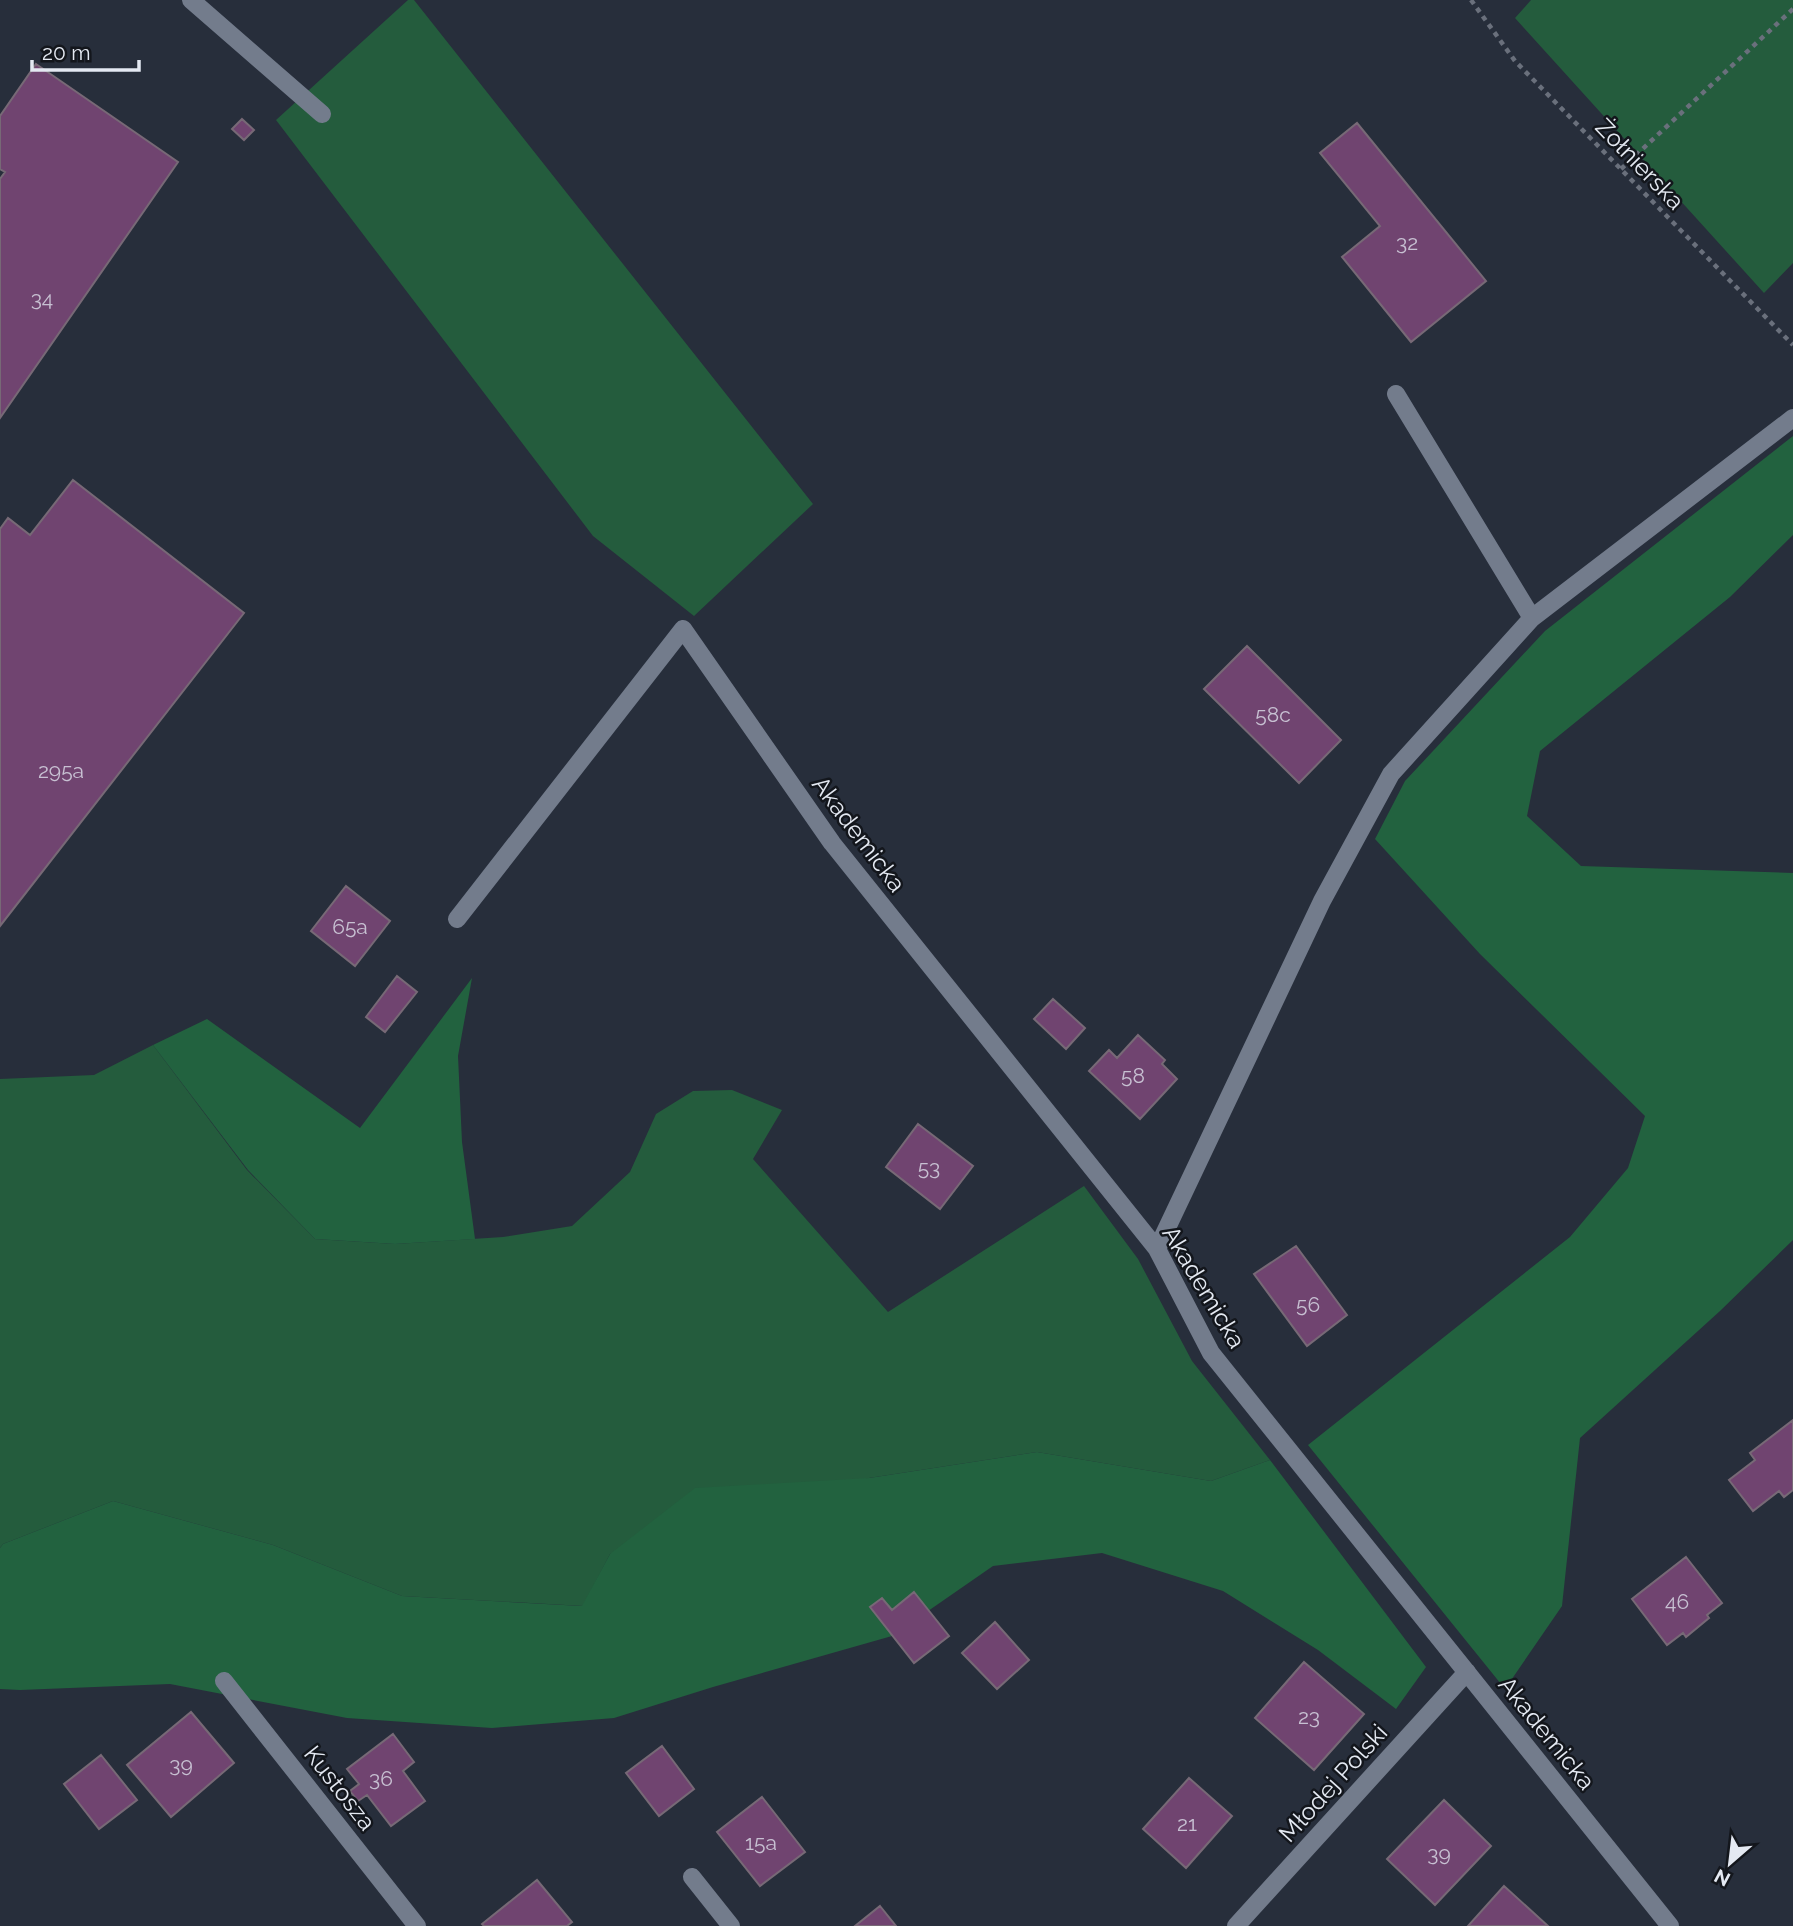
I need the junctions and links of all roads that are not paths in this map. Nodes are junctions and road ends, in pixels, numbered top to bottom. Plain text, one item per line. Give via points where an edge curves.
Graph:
1 (191, 0) edge
2 (322, 114) dead end
3 (1396, 394) dead end
4 (1793, 418) edge
5 (1532, 618) junction
6 (457, 919) dead end
7 (1157, 1249) junction
8 (1467, 1672) junction
9 (224, 1681) dead end
10 (692, 1877) dead end
11 (417, 1926) edge
12 (732, 1926) edge
13 (1236, 1926) edge
14 (1670, 1926) edge

1 - 2 street
3 - 5 street
4 - 5 street
5 - 7 street via 1391,774 1322,901
6 - 7 street, Akademicka via 683,629 832,844
7 - 8 street, Akademicka via 1211,1353
8 - 13 street, Młodej Polski
8 - 14 street, Akademicka
9 - 11 street, Kustosza
10 - 12 street

